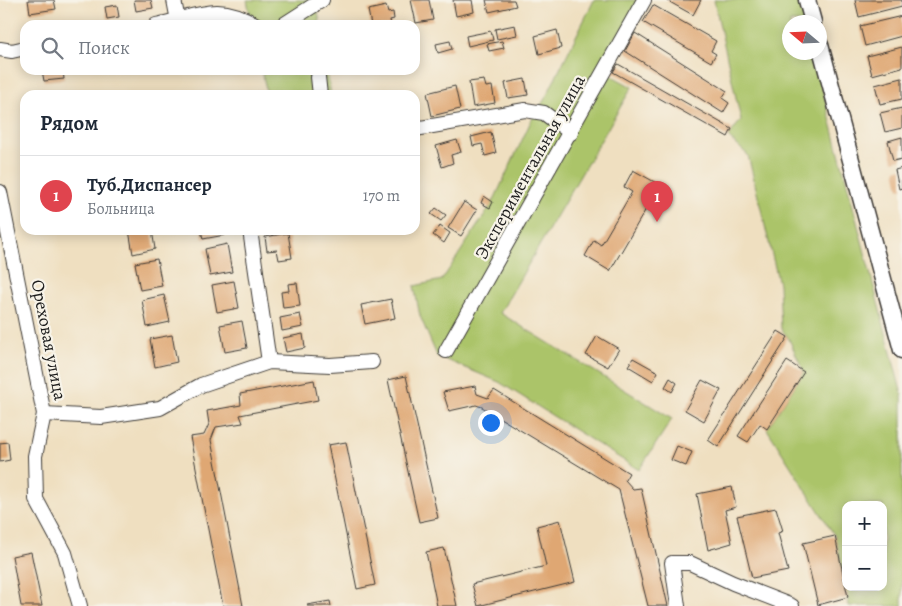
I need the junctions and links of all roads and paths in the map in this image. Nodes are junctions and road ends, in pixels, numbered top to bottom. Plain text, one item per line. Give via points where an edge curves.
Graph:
1 (174, 0) edge
2 (322, 0) edge
3 (644, 0) edge
4 (807, 0) edge
5 (811, 15) edge
6 (178, 20) edge
7 (180, 20) edge
8 (249, 20) edge
9 (291, 20) edge
10 (0, 49) edge
11 (20, 49) edge
12 (824, 60) edge
13 (318, 77) dead end
14 (319, 90) edge
15 (420, 128) edge
16 (571, 133) junction
17 (0, 192) edge
18 (251, 235) edge
19 (902, 350) edge
20 (446, 351) dead end
21 (269, 362) junction
22 (372, 362) dead end
23 (44, 414) junction
24 (80, 606) edge
25 (678, 606) edge
26 (792, 606) edge

1 - 6 street
2 - 9 street
3 - 16 street, Экспериментальная улица
4 - 5 main road
7 - 8 street via 220,10 240,14
10 - 11 street
12 - 19 main road
13 - 14 street
15 - 16 street via 525,110 544,113
16 - 20 street, Экспериментальная улица
17 - 23 street, Ореховая улица
18 - 21 street
21 - 22 street via 330,365
21 - 23 street via 201,385 160,408 101,417
23 - 24 street, Ореховая улица via 35,456 36,499 65,554
25 - 26 street via 672,563 690,563

